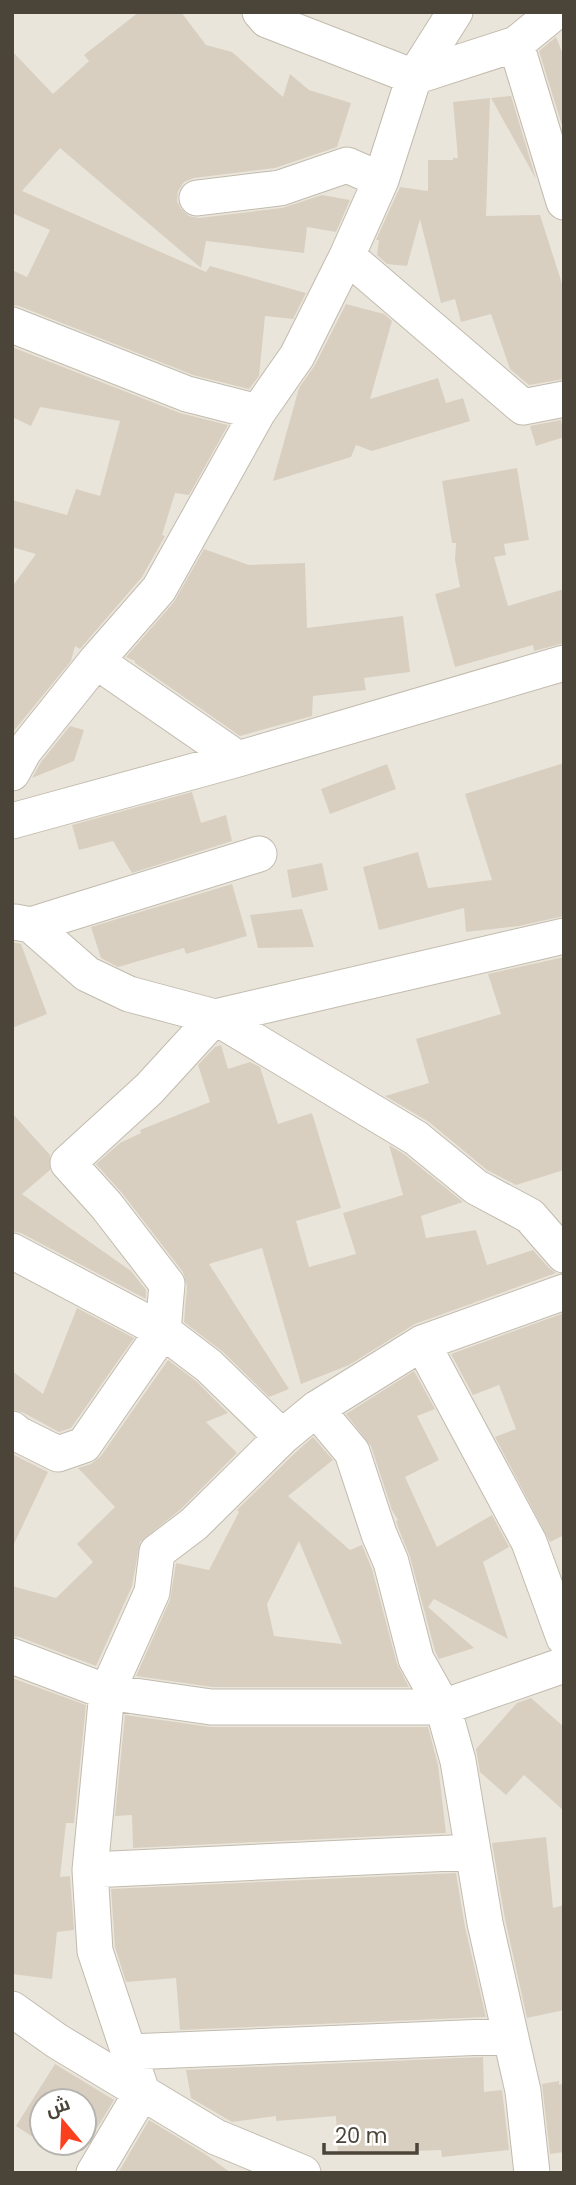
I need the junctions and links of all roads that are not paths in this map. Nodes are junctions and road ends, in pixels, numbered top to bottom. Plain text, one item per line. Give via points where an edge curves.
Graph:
1 (260, 12) edge
2 (455, 12) edge
3 (555, 12) edge
4 (516, 44) junction
5 (414, 77) junction
6 (381, 180) junction
7 (197, 198) dead end
8 (564, 202) edge
9 (347, 256) junction
10 (12, 325) edge
11 (564, 400) edge
12 (258, 412) junction
13 (96, 661) junction
14 (564, 663) edge
15 (238, 759) junction
16 (12, 773) edge
17 (12, 821) edge
18 (259, 854) dead end
19 (22, 923) edge
20 (564, 936) edge
21 (215, 1017) junction
22 (12, 1251) edge
23 (564, 1255) edge
24 (564, 1292) edge
25 (163, 1331) junction
26 (422, 1343) junction
27 (316, 1409) junction
28 (12, 1429) edge
29 (282, 1437) junction
30 (564, 1638) edge
31 (12, 1656) edge
32 (555, 1678) edge
33 (107, 1692) junction
34 (443, 1707) junction
35 (473, 1852) junction
36 (90, 1870) junction
37 (12, 2009) edge
38 (510, 2036) junction
39 (129, 2052) junction
40 (142, 2092) junction
41 (94, 2173) edge
42 (303, 2173) edge
43 (532, 2173) edge

1 - 5 street via 267,20
2 - 5 street
3 - 4 street
4 - 5 street
4 - 8 street
5 - 6 street
6 - 7 street via 347,165 280,188
6 - 9 street
9 - 11 street via 523,407
9 - 12 street via 297,356
10 - 12 street via 187,394
12 - 13 street via 159,589
13 - 15 street
13 - 16 street via 24,751
14 - 15 street
15 - 17 street
18 - 19 street
19 - 21 street via 87,974 130,994
20 - 21 street
21 - 23 street via 416,1138 477,1187 530,1216
21 - 25 street via 149,1089 68,1163 167,1284
22 - 25 street
24 - 26 street
25 - 28 street via 84,1445 58,1454
25 - 29 street via 209,1366
26 - 27 street
26 - 30 street via 529,1542
27 - 29 street
27 - 34 street via 352,1452 391,1562 416,1660
29 - 33 street via 194,1524 157,1552 152,1592
31 - 33 street
32 - 34 street
33 - 34 street via 211,1707
33 - 36 street
34 - 35 street via 458,1761
35 - 36 street
35 - 38 street
36 - 39 street via 95,1951
37 - 40 street
38 - 39 street
38 - 43 street via 523,2091
39 - 40 street
40 - 41 street
40 - 42 street via 216,2137

